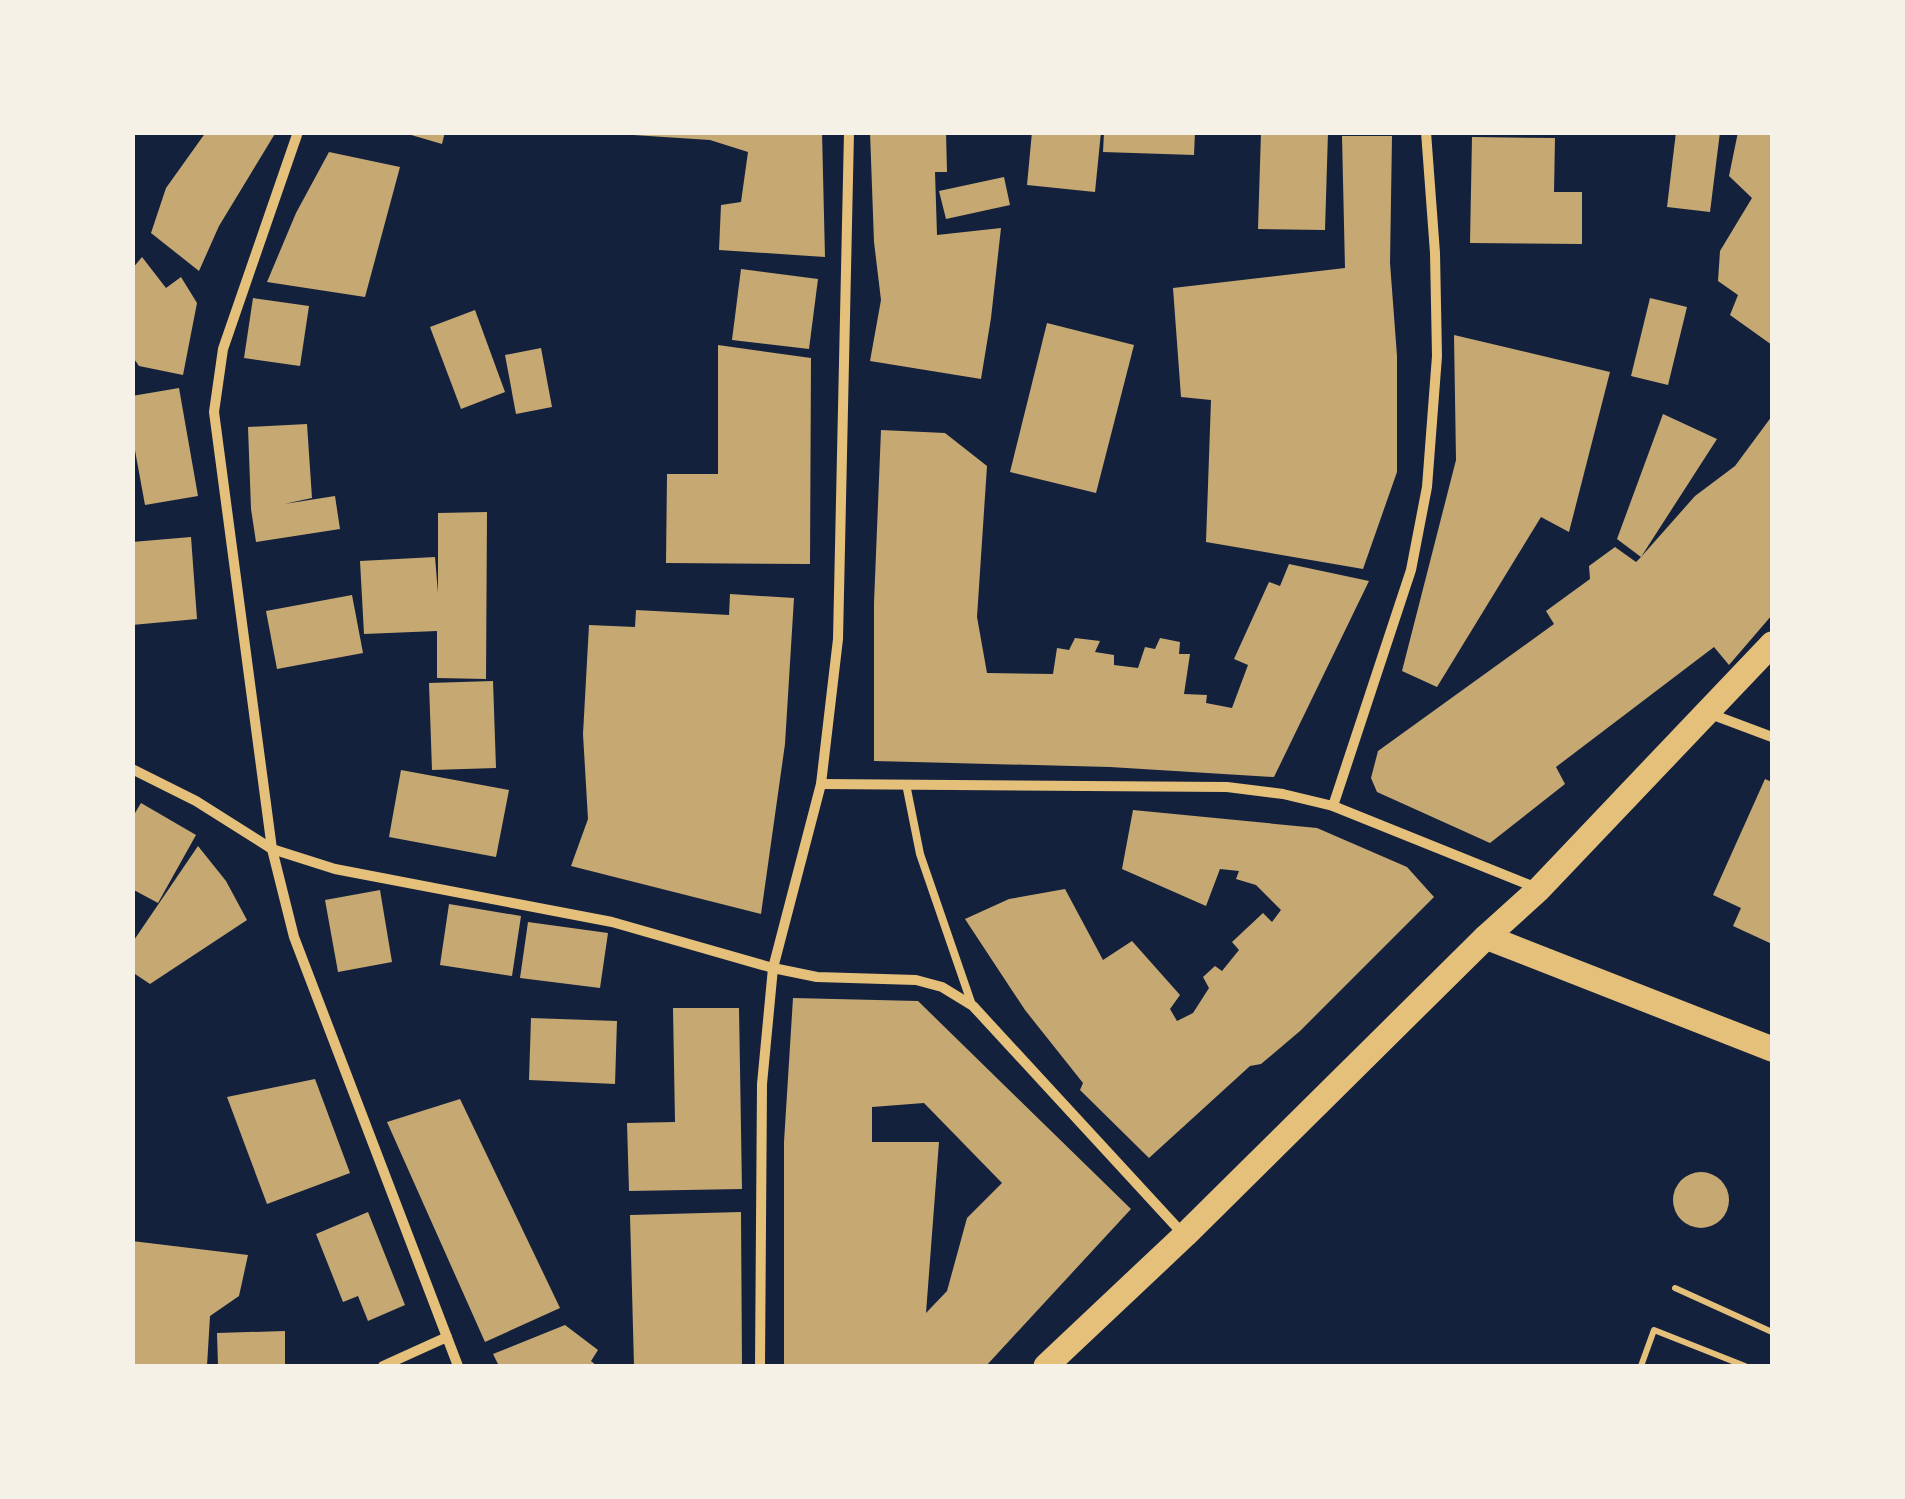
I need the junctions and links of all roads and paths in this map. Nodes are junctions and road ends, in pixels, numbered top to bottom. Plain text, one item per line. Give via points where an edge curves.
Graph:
1 (298, 132) edge
2 (850, 132) edge
3 (1426, 132) edge
4 (1772, 644) edge
5 (1707, 712) junction
6 (1772, 737) edge
7 (132, 770) edge
8 (821, 784) junction
9 (906, 784) junction
10 (1333, 806) junction
11 (272, 849) junction
12 (1539, 889) junction
13 (1486, 936) junction
14 (773, 968) junction
15 (973, 1006) junction
16 (1772, 1049) edge
17 (1185, 1236) junction
18 (1675, 1288) dead end
19 (1772, 1332) edge
20 (447, 1337) junction
21 (384, 1366) edge
22 (458, 1366) edge
23 (760, 1366) edge
24 (1046, 1366) edge
25 (1641, 1366) edge
26 (1745, 1366) edge

1 - 11 street via 223,349 214,412
2 - 8 street via 838,639
3 - 10 street via 1438,356 1427,486 1411,570
4 - 5 main road
5 - 6 street
5 - 12 main road
7 - 11 street
8 - 9 street
8 - 14 street
9 - 10 street via 1227,786
9 - 15 lane via 920,854
10 - 12 street
11 - 14 street via 334,869 612,922
11 - 20 street via 294,937
12 - 13 main road
13 - 16 main road
13 - 17 main road
14 - 15 street via 817,977 916,980
14 - 23 street via 762,1084
15 - 17 street
17 - 24 main road
18 - 19 path
20 - 21 street
20 - 22 street
25 - 26 path via 1654,1330

